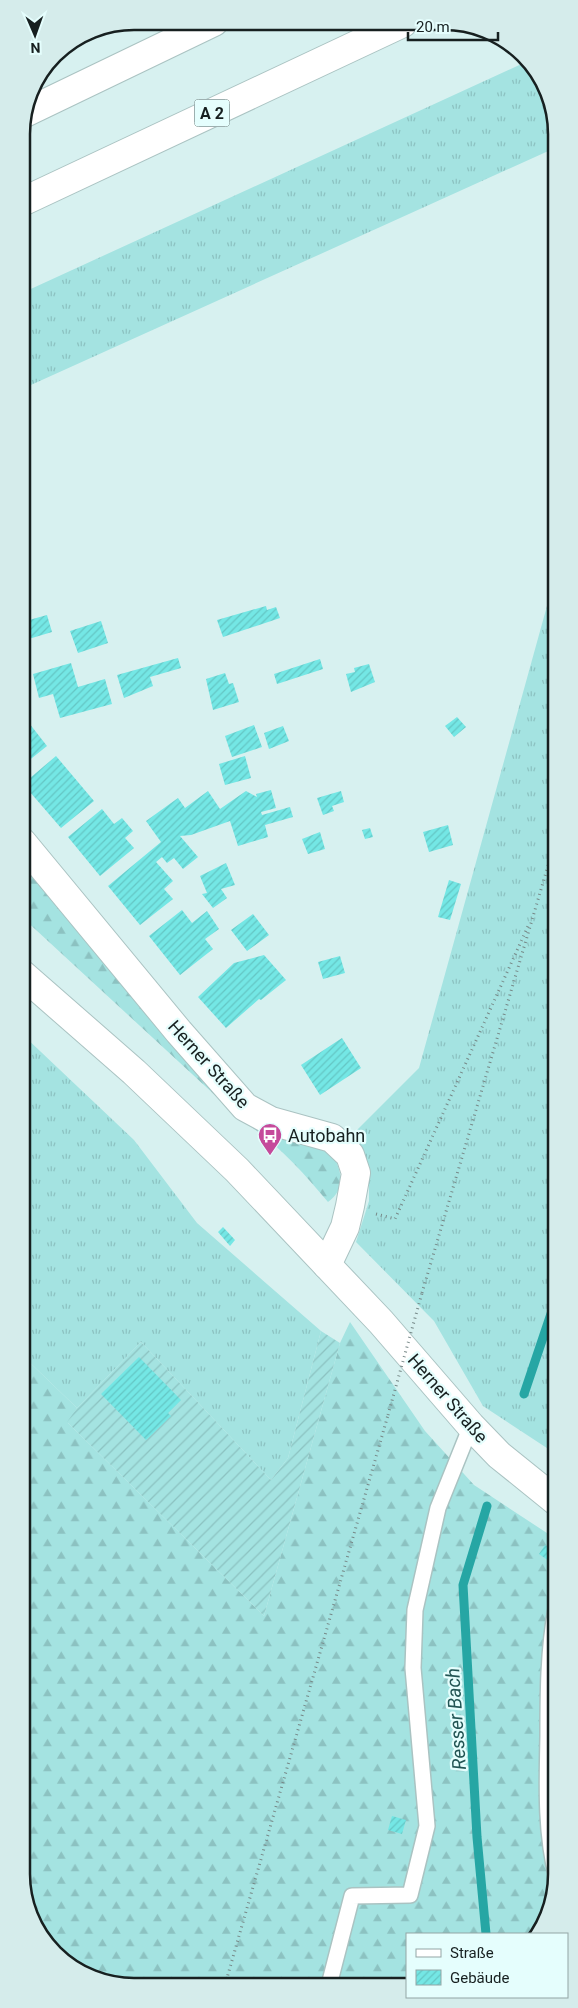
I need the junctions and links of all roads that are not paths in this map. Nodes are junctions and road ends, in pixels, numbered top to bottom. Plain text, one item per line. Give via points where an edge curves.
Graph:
1 (197, 30) edge
2 (388, 30) edge
3 (34, 109) edge
4 (30, 198) edge
5 (30, 852) edge
6 (30, 981) edge
7 (326, 1265) junction
8 (471, 1426) junction
9 (548, 1495) edge
10 (548, 1728) edge
11 (548, 1794) edge
12 (331, 1978) edge

1 - 3 main road
2 - 4 main road, A 2
5 - 7 main road, Herner Straße via 245,1107 270,1121 332,1138 350,1155 356,1174 350,1206 345,1226
6 - 7 main road, Herner Straße via 134,1072 230,1164
7 - 8 main road, Herner Straße via 381,1322
8 - 9 main road, Herner Straße via 499,1455
8 - 12 lane via 438,1508 415,1610 413,1668 427,1826 410,1895 352,1896
10 - 11 lane

